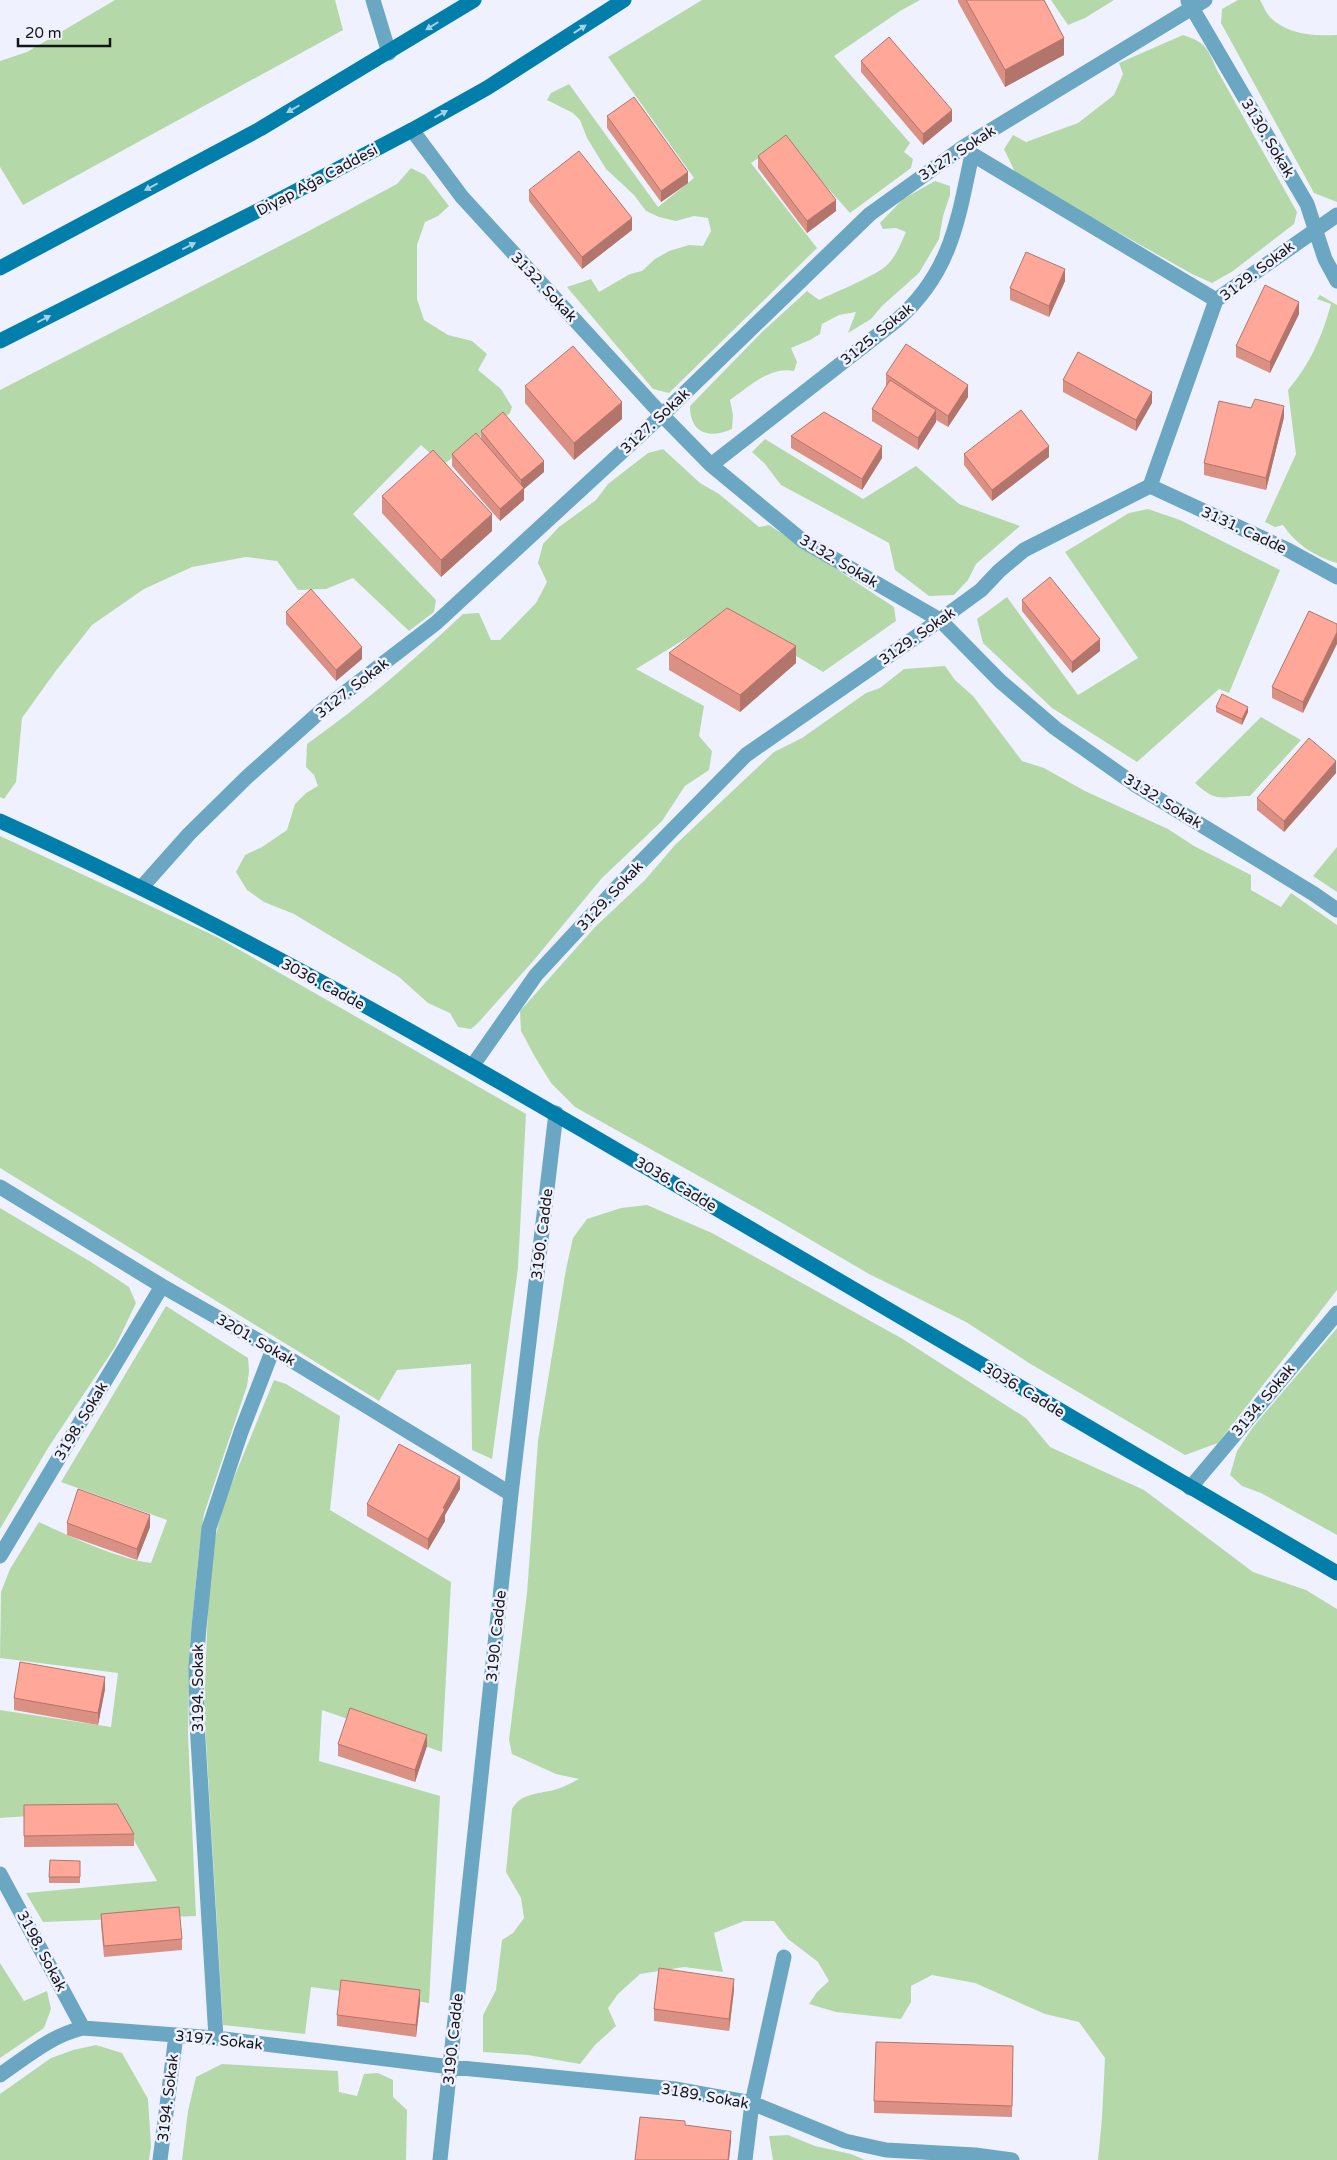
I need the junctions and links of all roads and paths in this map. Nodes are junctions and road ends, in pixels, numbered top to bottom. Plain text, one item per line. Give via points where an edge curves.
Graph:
1 (373, 0) edge
2 (474, 0) edge
3 (624, 0) edge
4 (1205, 0) edge
5 (1190, 4) edge
6 (390, 53) junction
7 (412, 130) junction
8 (967, 151) junction
9 (1337, 215) edge
10 (1316, 228) junction
11 (0, 268) edge
12 (1337, 281) edge
13 (1216, 300) junction
14 (0, 341) edge
15 (662, 415) junction
16 (711, 465) junction
17 (1150, 486) junction
18 (1337, 577) edge
19 (940, 620) junction
20 (0, 821) edge
21 (141, 888) junction
22 (1337, 910) edge
23 (473, 1065) junction
24 (556, 1113) junction
25 (0, 1187) edge
26 (162, 1286) junction
27 (1337, 1313) edge
28 (273, 1350) junction
29 (1190, 1488) junction
30 (511, 1494) junction
31 (0, 1556) edge
32 (1337, 1573) edge
33 (0, 1874) edge
34 (784, 1957) dead end
35 (83, 2028) junction
36 (176, 2035) junction
37 (216, 2038) junction
38 (451, 2067) junction
39 (0, 2075) edge
40 (752, 2103) junction
41 (160, 2160) edge
42 (440, 2160) edge
43 (745, 2160) edge
44 (1012, 2160) edge

1 - 6 street
2 -> 6 street
7 -> 3 street, Diyap Ağa Caddesi via 487,88
4 - 5 street, 3127. Sokak
5 - 8 street, 3127. Sokak
5 - 10 street, 3130. Sokak via 1307,204
6 -> 11 street via 260,128
14 -> 7 street, Diyap Ağa Caddesi
7 - 15 street, 3132. Sokak via 462,197
8 - 13 street
8 - 15 street, 3127. Sokak via 870,214
8 - 16 street, 3125. Sokak via 958,223 944,261 923,294 897,320
9 - 10 street, 3129. Sokak
10 - 12 street, 3130. Sokak via 1325,259
10 - 13 street, 3129. Sokak
13 - 17 street, 3129. Sokak
15 - 16 street, 3132. Sokak
15 - 21 street, 3127. Sokak via 436,623 292,736 189,834
16 - 19 street, 3132. Sokak via 803,541
17 - 18 street, 3131. Cadde via 1288,550
17 - 19 street, 3129. Sokak via 1024,550 981,590
19 - 22 street, 3132. Sokak via 1000,681 1055,728 1134,784
19 - 23 street, 3129. Sokak via 746,755 536,975
20 - 21 street, 3036. Cadde
21 - 23 street, 3036. Cadde
23 - 24 street, 3036. Cadde
24 - 29 street, 3036. Cadde
24 - 30 street, 3190. Cadde
25 - 26 street, 3201. Sokak
26 - 28 street, 3201. Sokak
26 - 31 street, 3198. Sokak
27 - 29 street, 3134. Sokak
28 - 30 street, 3201. Sokak
28 - 37 street, 3194. Sokak via 240,1432 210,1528 199,1628 197,1722
29 - 32 street, 3036. Cadde
30 - 38 street, 3190. Cadde
33 - 35 street, 3198. Sokak
34 - 40 street
35 - 36 street, 3197. Sokak
35 - 39 street, 3197. Sokak via 54,2039
36 - 37 street, 3197. Sokak
36 - 41 street, 3194. Sokak
37 - 38 street, 3197. Sokak
38 - 40 street, 3189. Sokak via 674,2089
38 - 42 street, 3190. Cadde
40 - 43 street
40 - 44 street, 3189. Sokak via 837,2138 886,2150

